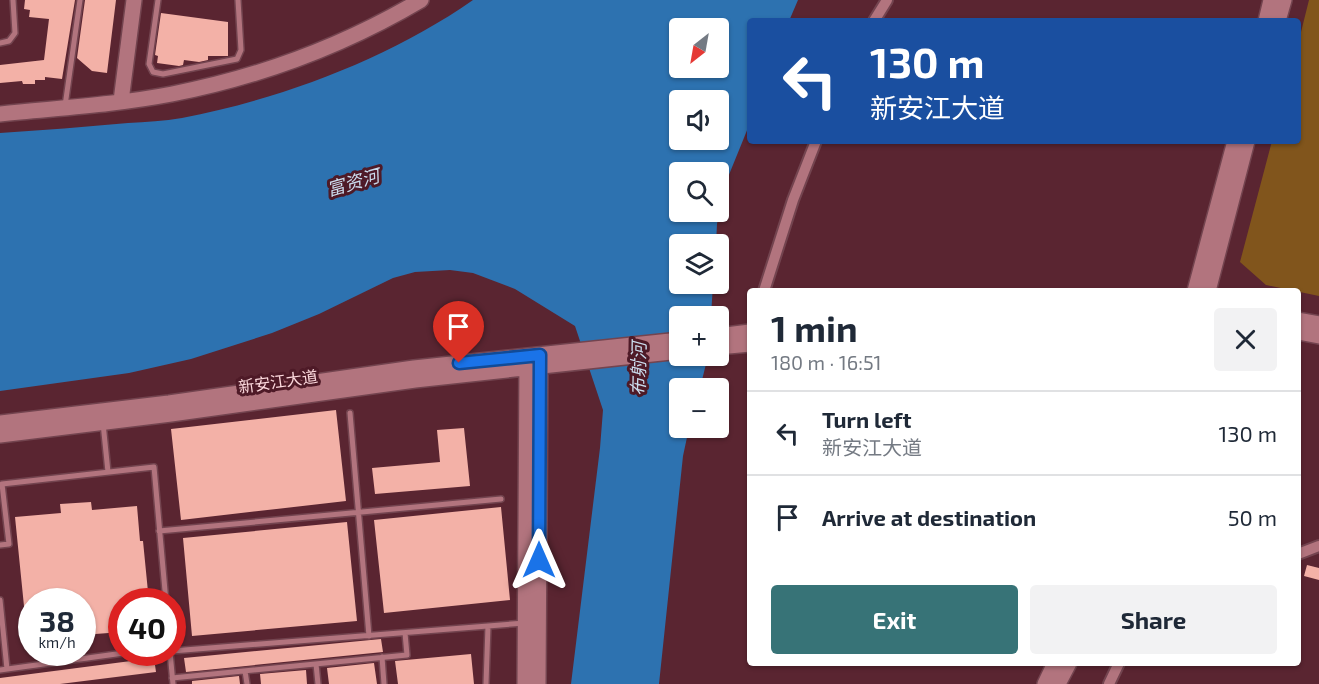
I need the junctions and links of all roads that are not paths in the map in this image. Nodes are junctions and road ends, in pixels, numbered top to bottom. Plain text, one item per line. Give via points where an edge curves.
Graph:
1 (13, 0) edge
2 (80, 0) edge
3 (134, 0) edge
4 (158, 0) edge
5 (238, 0) edge
6 (421, 0) edge
7 (887, 0) edge
8 (1271, 0) edge
9 (1284, 0) edge
10 (876, 18) edge
11 (1267, 18) edge
12 (1279, 18) edge
13 (0, 43) edge
14 (121, 101) junction
15 (65, 107) junction
16 (0, 114) edge
17 (815, 144) edge
18 (1234, 144) edge
19 (1246, 144) edge
20 (765, 288) edge
21 (1196, 288) edge
22 (1209, 288) edge
23 (1301, 321) edge
24 (1319, 324) edge
25 (747, 333) edge
26 (1301, 333) edge
27 (1319, 336) edge
28 (729, 339) edge
29 (669, 342) edge
30 (729, 342) edge
31 (747, 344) edge
32 (669, 352) edge
33 (561, 358) junction
34 (533, 361) junction
35 (350, 413) dead end
36 (103, 422) junction
37 (0, 423) edge
38 (0, 435) edge
39 (108, 472) junction
40 (501, 499) dead end
41 (358, 512) junction
42 (159, 531) junction
43 (0, 545) edge
44 (1319, 546) edge
45 (1301, 553) edge
46 (164, 588) edge
47 (0, 600) edge
48 (526, 622) junction
49 (488, 626) junction
50 (405, 633) junction
51 (369, 636) junction
52 (186, 651) edge
53 (108, 655) edge
54 (381, 657) junction
55 (315, 664) junction
56 (171, 666) edge
57 (1053, 666) edge
58 (1067, 666) edge
59 (1118, 666) edge
60 (7, 669) junction
61 (0, 670) edge
62 (245, 671) junction
63 (172, 681) edge
64 (246, 684) edge
65 (318, 684) edge
66 (384, 684) edge
67 (486, 684) edge
68 (525, 684) edge
69 (538, 684) edge
70 (1044, 684) edge
71 (1058, 684) edge
72 (1109, 684) edge

1 - 13 lane via 15,33 9,41
2 - 15 lane
3 - 14 main road
4 - 5 lane via 149,64 153,72 163,74 237,59 242,50
6 - 14 main road via 353,36 295,60 202,88
7 - 10 street
8 - 11 main road
9 - 12 main road
14 - 15 main road
15 - 16 main road
17 - 20 street
18 - 21 main road
19 - 22 main road
23 - 24 main road
25 - 28 main road
26 - 27 main road
29 - 33 main road
30 - 31 main road
32 - 33 main road
33 - 34 main road, 新安江大道
34 - 36 main road, 新安江大道
34 - 37 main road, 新安江大道 via 414,368
34 - 48 main road
34 - 69 main road
35 - 41 lane
36 - 38 main road, 新安江大道
36 - 39 lane
39 - 42 lane via 154,467
39 - 43 lane via 2,484 9,544
40 - 41 lane
41 - 42 lane
41 - 51 lane
42 - 46 lane
44 - 45 street
47 - 60 lane
48 - 49 lane
48 - 68 main road
49 - 50 lane
49 - 67 lane
50 - 51 lane
50 - 54 lane via 406,655
51 - 52 lane
53 - 60 lane
54 - 55 lane
54 - 66 lane
55 - 62 lane
55 - 65 lane
56 - 63 lane
57 - 70 main road
58 - 71 main road
59 - 72 street
60 - 61 lane
62 - 63 lane
62 - 64 lane

